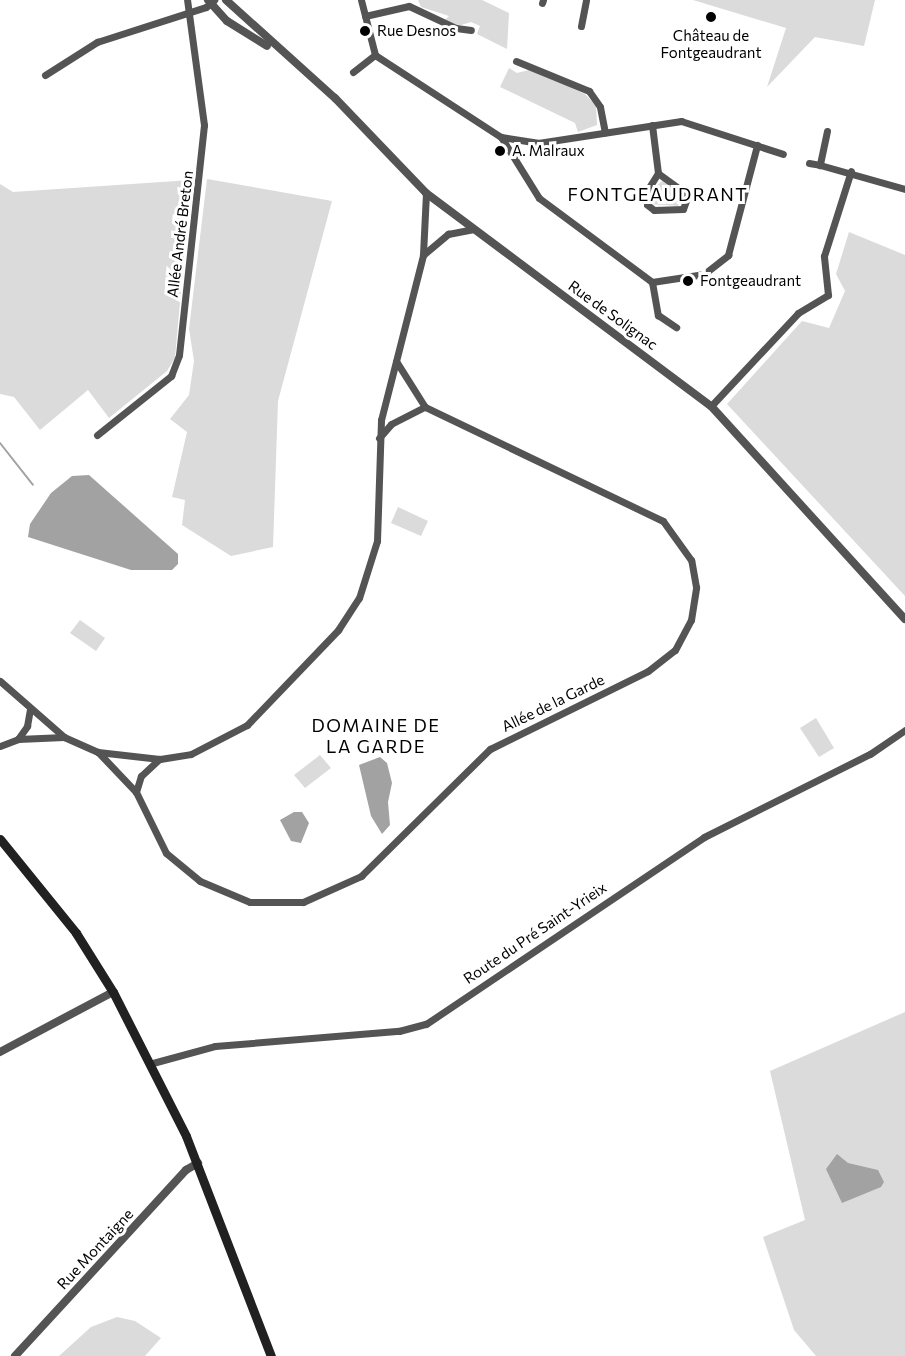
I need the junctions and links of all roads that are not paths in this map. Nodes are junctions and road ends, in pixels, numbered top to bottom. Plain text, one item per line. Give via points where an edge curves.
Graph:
1 (187, 0) edge
2 (226, 0) edge
3 (362, 0) edge
4 (586, 0) edge
5 (211, 1) edge
6 (410, 3) edge
7 (189, 11) junction
8 (365, 16) junction
9 (581, 26) dead end
10 (471, 30) dead end
11 (375, 55) junction
12 (283, 56) junction
13 (516, 61) dead end
14 (353, 72) dead end
15 (45, 75) dead end
16 (652, 125) junction
17 (827, 131) dead end
18 (605, 133) junction
19 (501, 137) junction
20 (757, 145) junction
21 (783, 154) dead end
22 (809, 163) dead end
23 (820, 165) junction
24 (851, 171) junction
25 (658, 173) junction
26 (905, 189) edge
27 (426, 193) junction
28 (473, 230) junction
29 (423, 255) junction
30 (652, 282) junction
31 (676, 327) dead end
32 (396, 361) junction
33 (711, 406) junction
34 (424, 407) junction
35 (97, 435) dead end
36 (380, 438) junction
37 (905, 619) edge
38 (0, 681) edge
39 (30, 709) junction
40 (905, 730) edge
41 (64, 737) junction
42 (18, 739) junction
43 (0, 746) edge
44 (98, 753) junction
45 (160, 759) junction
46 (136, 792) junction
47 (0, 839) edge
48 (113, 992) junction
49 (0, 1052) edge
50 (149, 1064) junction
51 (198, 1163) junction
52 (15, 1356) edge
53 (271, 1356) edge

1 - 7 street, Allée André Breton
2 - 12 street, Rue de Solignac
3 - 8 street
4 - 9 street
5 - 7 street
5 - 12 street, Rue de Solignac via 227,21
6 - 8 street
6 - 10 street via 456,28
7 - 15 street via 97,42
7 - 35 street, Allée André Breton via 204,125 179,355 171,375
8 - 11 street
11 - 14 street
11 - 19 street
12 - 27 street, Rue de Solignac via 335,98
13 - 18 street via 589,92 600,107
16 - 18 street
16 - 20 street via 681,121
16 - 25 street
17 - 23 street
18 - 19 street via 538,143
19 - 30 street via 538,198
20 - 21 street
20 - 30 street via 728,255 704,274
22 - 23 street
23 - 24 street
24 - 26 street
24 - 33 street via 824,256 825,298 798,313
25 - 25 street via 688,195 683,209 654,210 642,202
27 - 28 street, Rue de Solignac
27 - 29 street, Allée de la Garde
28 - 29 street via 448,234
28 - 33 street, Rue de Solignac
29 - 32 street, Allée de la Garde
30 - 31 street via 658,315
32 - 34 street
32 - 36 street, Allée de la Garde
33 - 37 street, Rue de Solignac
34 - 36 street via 392,424
34 - 46 street, Allée de la Garde via 663,521 691,560 696,587 691,620 675,651 648,671 490,749 361,876 303,902 250,902 200,882 166,853
36 - 45 street, Allée de la Garde via 377,541 359,598 338,630 247,725 191,754
38 - 39 street
39 - 41 street
39 - 42 street via 27,726
40 - 50 street, Route du Pré Saint-Yrieix via 870,754 704,837 426,1024 399,1031 215,1046
41 - 42 street, Allée de la Garde
41 - 44 street, Allée de la Garde
42 - 43 street, Allée de la Garde
44 - 45 street, Allée de la Garde
44 - 46 street, Allée de la Garde
45 - 46 street via 141,776
47 - 48 main road via 76,933
48 - 49 street
48 - 50 main road
50 - 51 main road
51 - 52 street, Rue Montaigne via 186,1170
51 - 53 main road

